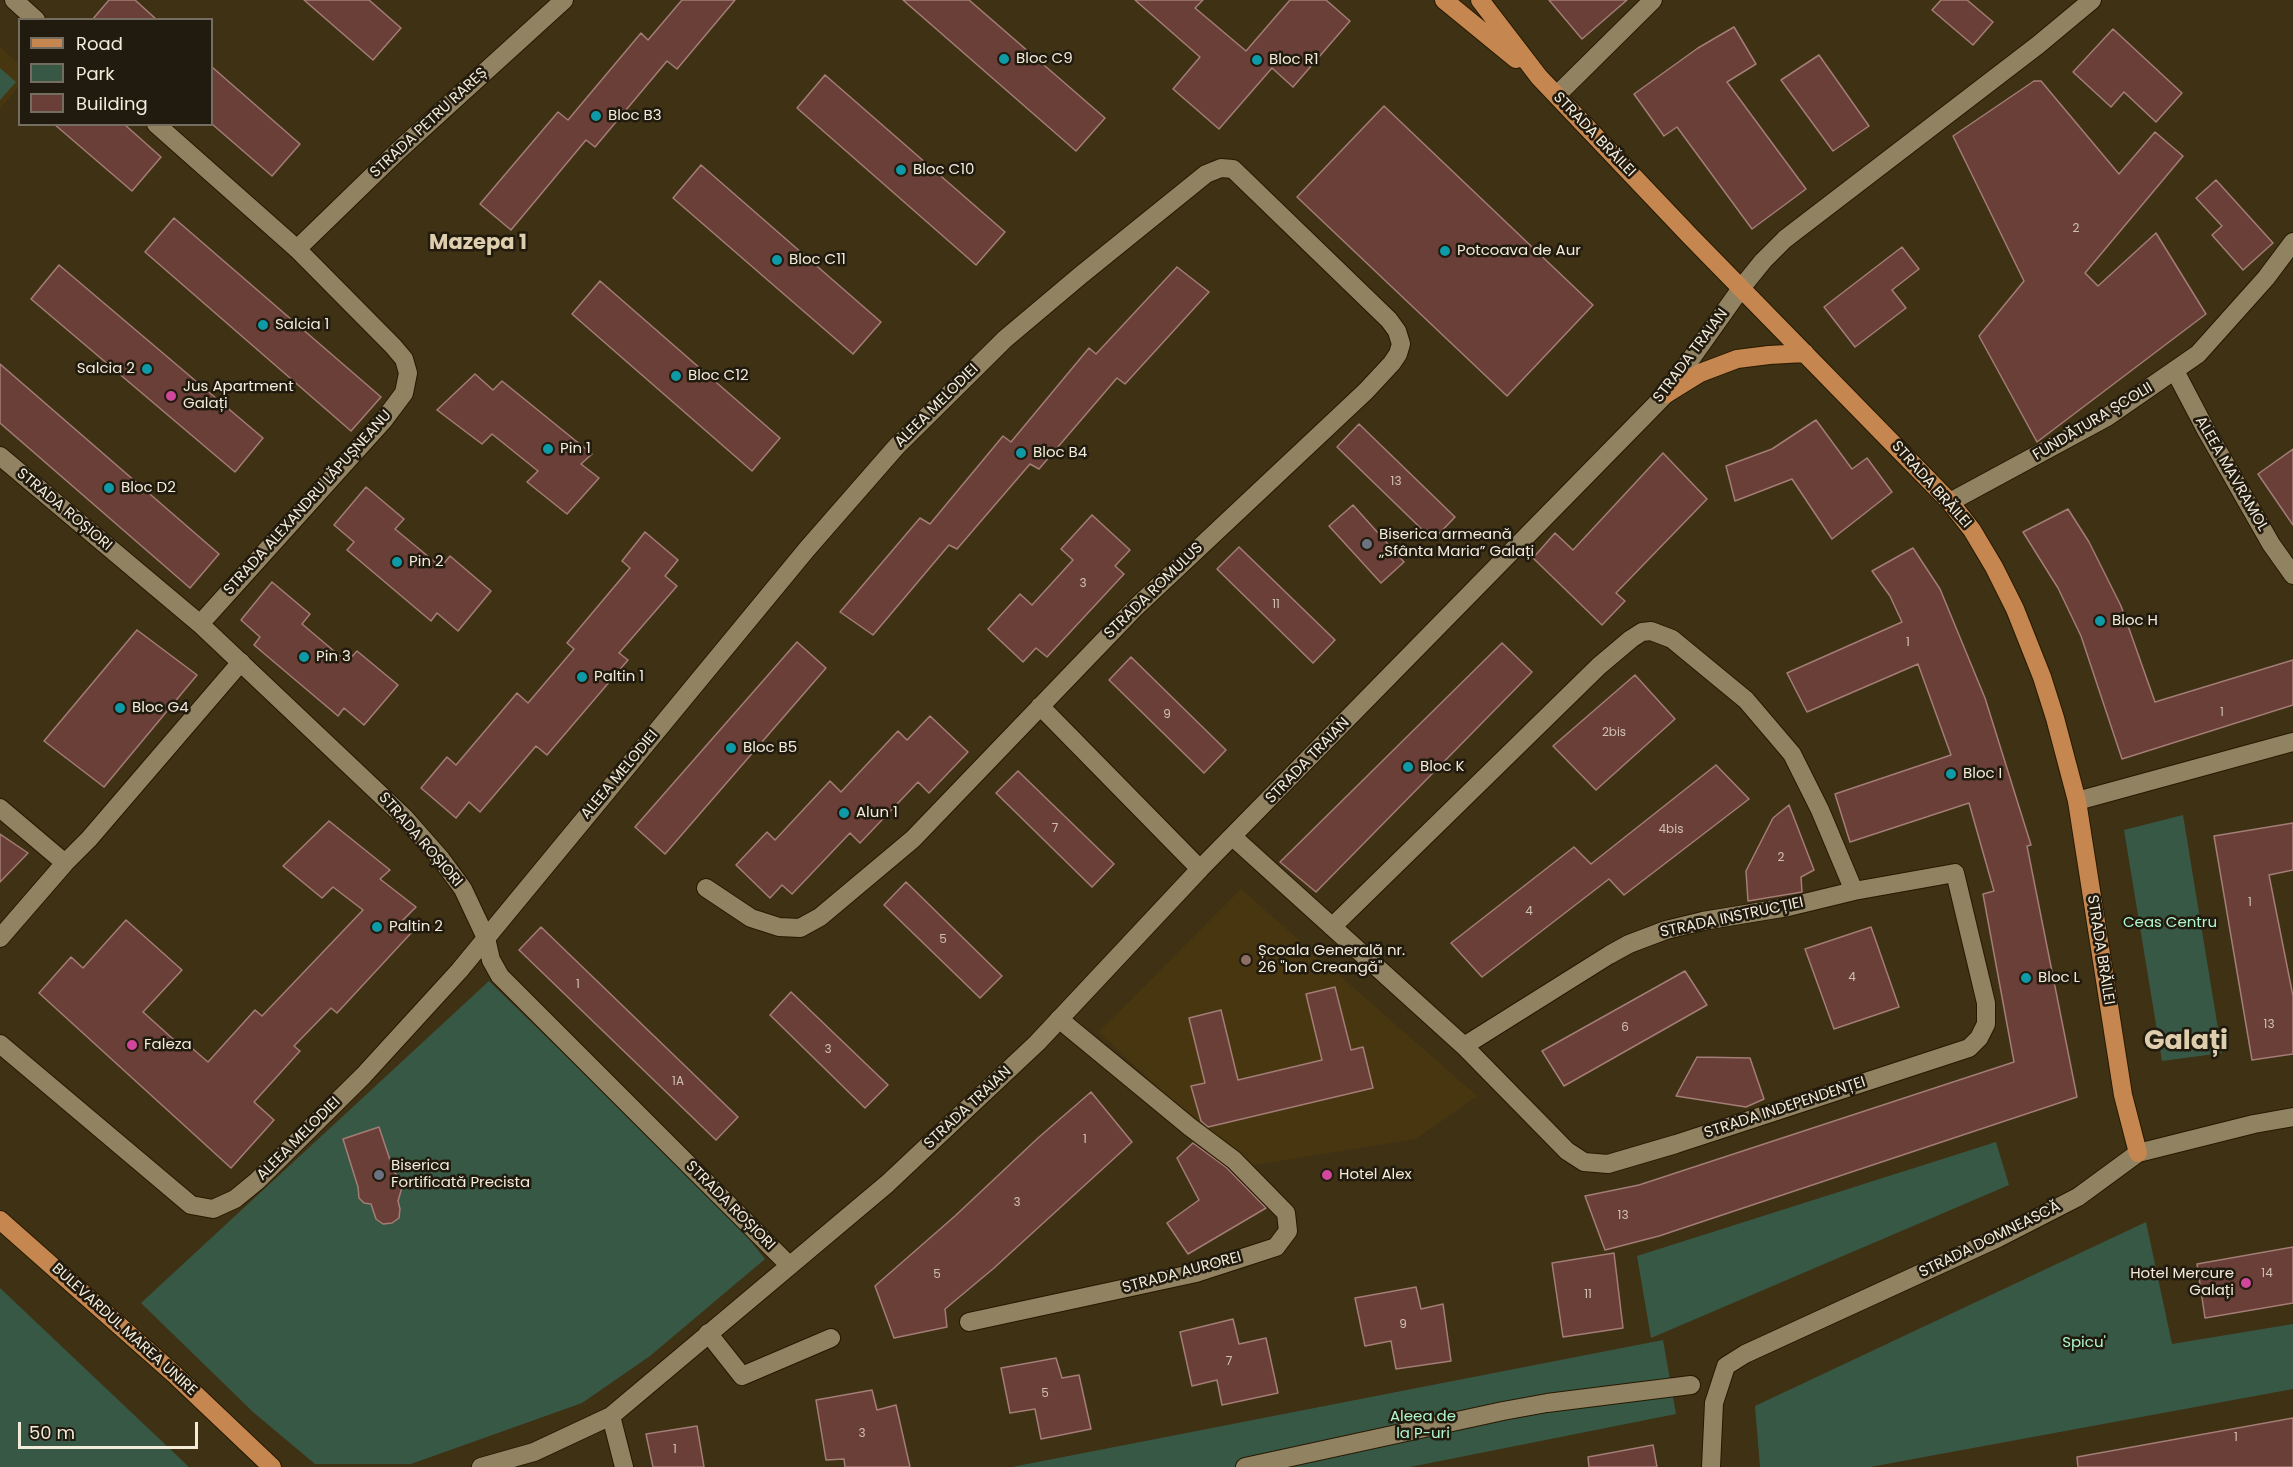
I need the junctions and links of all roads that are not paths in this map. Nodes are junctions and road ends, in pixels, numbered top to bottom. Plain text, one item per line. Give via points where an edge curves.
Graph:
1 (14, 0) edge
2 (564, 0) edge
3 (1444, 0) edge
4 (1480, 0) edge
5 (1653, 0) edge
6 (2092, 0) edge
7 (34, 18) edge
8 (1539, 77) junction
9 (1557, 95) junction
10 (158, 126) edge
11 (1233, 169) joint
12 (2293, 242) edge
13 (297, 249) junction
14 (1742, 287) junction
15 (1805, 354) junction
16 (2175, 371) junction
17 (1666, 394) junction
18 (0, 456) edge
19 (1950, 502) junction
20 (2293, 575) edge
21 (200, 624) junction
22 (241, 662) junction
23 (1040, 706) junction
24 (2293, 742) edge
25 (2077, 801) junction
26 (0, 808) edge
27 (1233, 837) junction
28 (65, 863) junction
29 (1200, 869) junction
30 (1955, 873) joint
31 (706, 888) dead end
32 (1854, 891) junction
33 (1332, 927) junction
34 (0, 938) edge
35 (486, 938) junction
36 (1059, 1019) junction
37 (0, 1044) edge
38 (1464, 1046) junction
39 (2293, 1117) edge
40 (2138, 1153) junction
41 (0, 1220) edge
42 (790, 1266) junction
43 (969, 1322) dead end
44 (708, 1333) junction
45 (831, 1338) dead end
46 (1691, 1385) dead end
47 (611, 1416) junction
48 (272, 1467) edge
49 (482, 1467) edge
50 (624, 1467) edge
51 (1245, 1467) edge
52 (1711, 1467) edge

1 - 7 street
2 - 13 street, STRADA PETRU RAREȘ
3 - 8 main road, STRADA BRĂILEI
4 - 8 main road, STRADA BRĂILEI
5 - 9 street
6 - 14 street, STRADA TRAIAN via 1785,239
8 - 9 main road, STRADA BRĂILEI
9 - 14 main road, STRADA BRĂILEI
10 - 13 street, STRADA ALEXANDRU LĂPUȘNEANU
11 - 23 street, STRADA ROMULUS via 1389,320 1398,332 1398,354 1366,391 1134,609
11 - 35 street, ALEEA MELODIEI via 1221,168 1206,174 1081,275 1005,339 897,446 807,549
12 - 16 street, FUNDĂTURA ȘCOLII via 2198,354
13 - 21 street, STRADA ALEXANDRU LĂPUȘNEANU via 404,359 408,373 404,393
14 - 15 main road, STRADA BRĂILEI
14 - 17 street, STRADA TRAIAN
15 - 17 main road via 1737,359
15 - 19 main road, STRADA BRĂILEI
16 - 19 street, FUNDĂTURA ȘCOLII via 2107,417
16 - 20 street, ALEEA MAVRAMOL via 2205,430
17 - 27 street, STRADA TRAIAN
18 - 21 street, STRADA ROȘIORI
19 - 25 main road, STRADA BRĂILEI via 1972,530 2015,609 2055,718
21 - 22 street, STRADA ROȘIORI
22 - 28 street
22 - 35 street, STRADA ROȘIORI via 404,817 463,889
23 - 29 street
23 - 31 street, STRADA ROMULUS via 913,839 819,917 800,928 779,927 751,918
24 - 25 street
25 - 40 main road, STRADA BRĂILEI via 2123,1095
26 - 28 street
27 - 29 street, STRADA TRAIAN
27 - 33 street, STRADA INDEPENDENȚEI
28 - 34 street
29 - 36 street, STRADA TRAIAN
30 - 32 street, STRADA INSTRUCȚIEI
30 - 38 street, STRADA INDEPENDENȚEI via 1986,1003 1986,1024 1969,1048 1955,1053 1608,1164 1584,1162 1567,1151
32 - 33 street via 1801,769 1780,738 1746,700 1672,639 1651,631 1641,632 1599,666
32 - 38 street, STRADA INSTRUCȚIEI via 1703,921 1629,944
33 - 38 street, STRADA INDEPENDENȚEI
35 - 37 street, ALEEA MELODIEI via 392,1045 257,1181 235,1199 213,1209 191,1205 174,1192
35 - 42 street, STRADA ROȘIORI via 500,976
36 - 42 street, STRADA TRAIAN via 887,1184
36 - 43 street, STRADA AUROREI via 1234,1160 1286,1213 1287,1231 1276,1247 1196,1273
39 - 40 street, STRADA DOMNEASCĂ
40 - 52 street, STRADA DOMNEASCĂ via 2078,1197 1726,1365 1714,1403
41 - 48 main road, BULEVARDUL MAREA UNIRE
42 - 44 street, STRADA TRAIAN
44 - 45 street via 742,1376
44 - 47 street, STRADA TRAIAN
46 - 51 street via 1503,1411
47 - 49 street, STRADA TRAIAN via 534,1452
47 - 50 street

